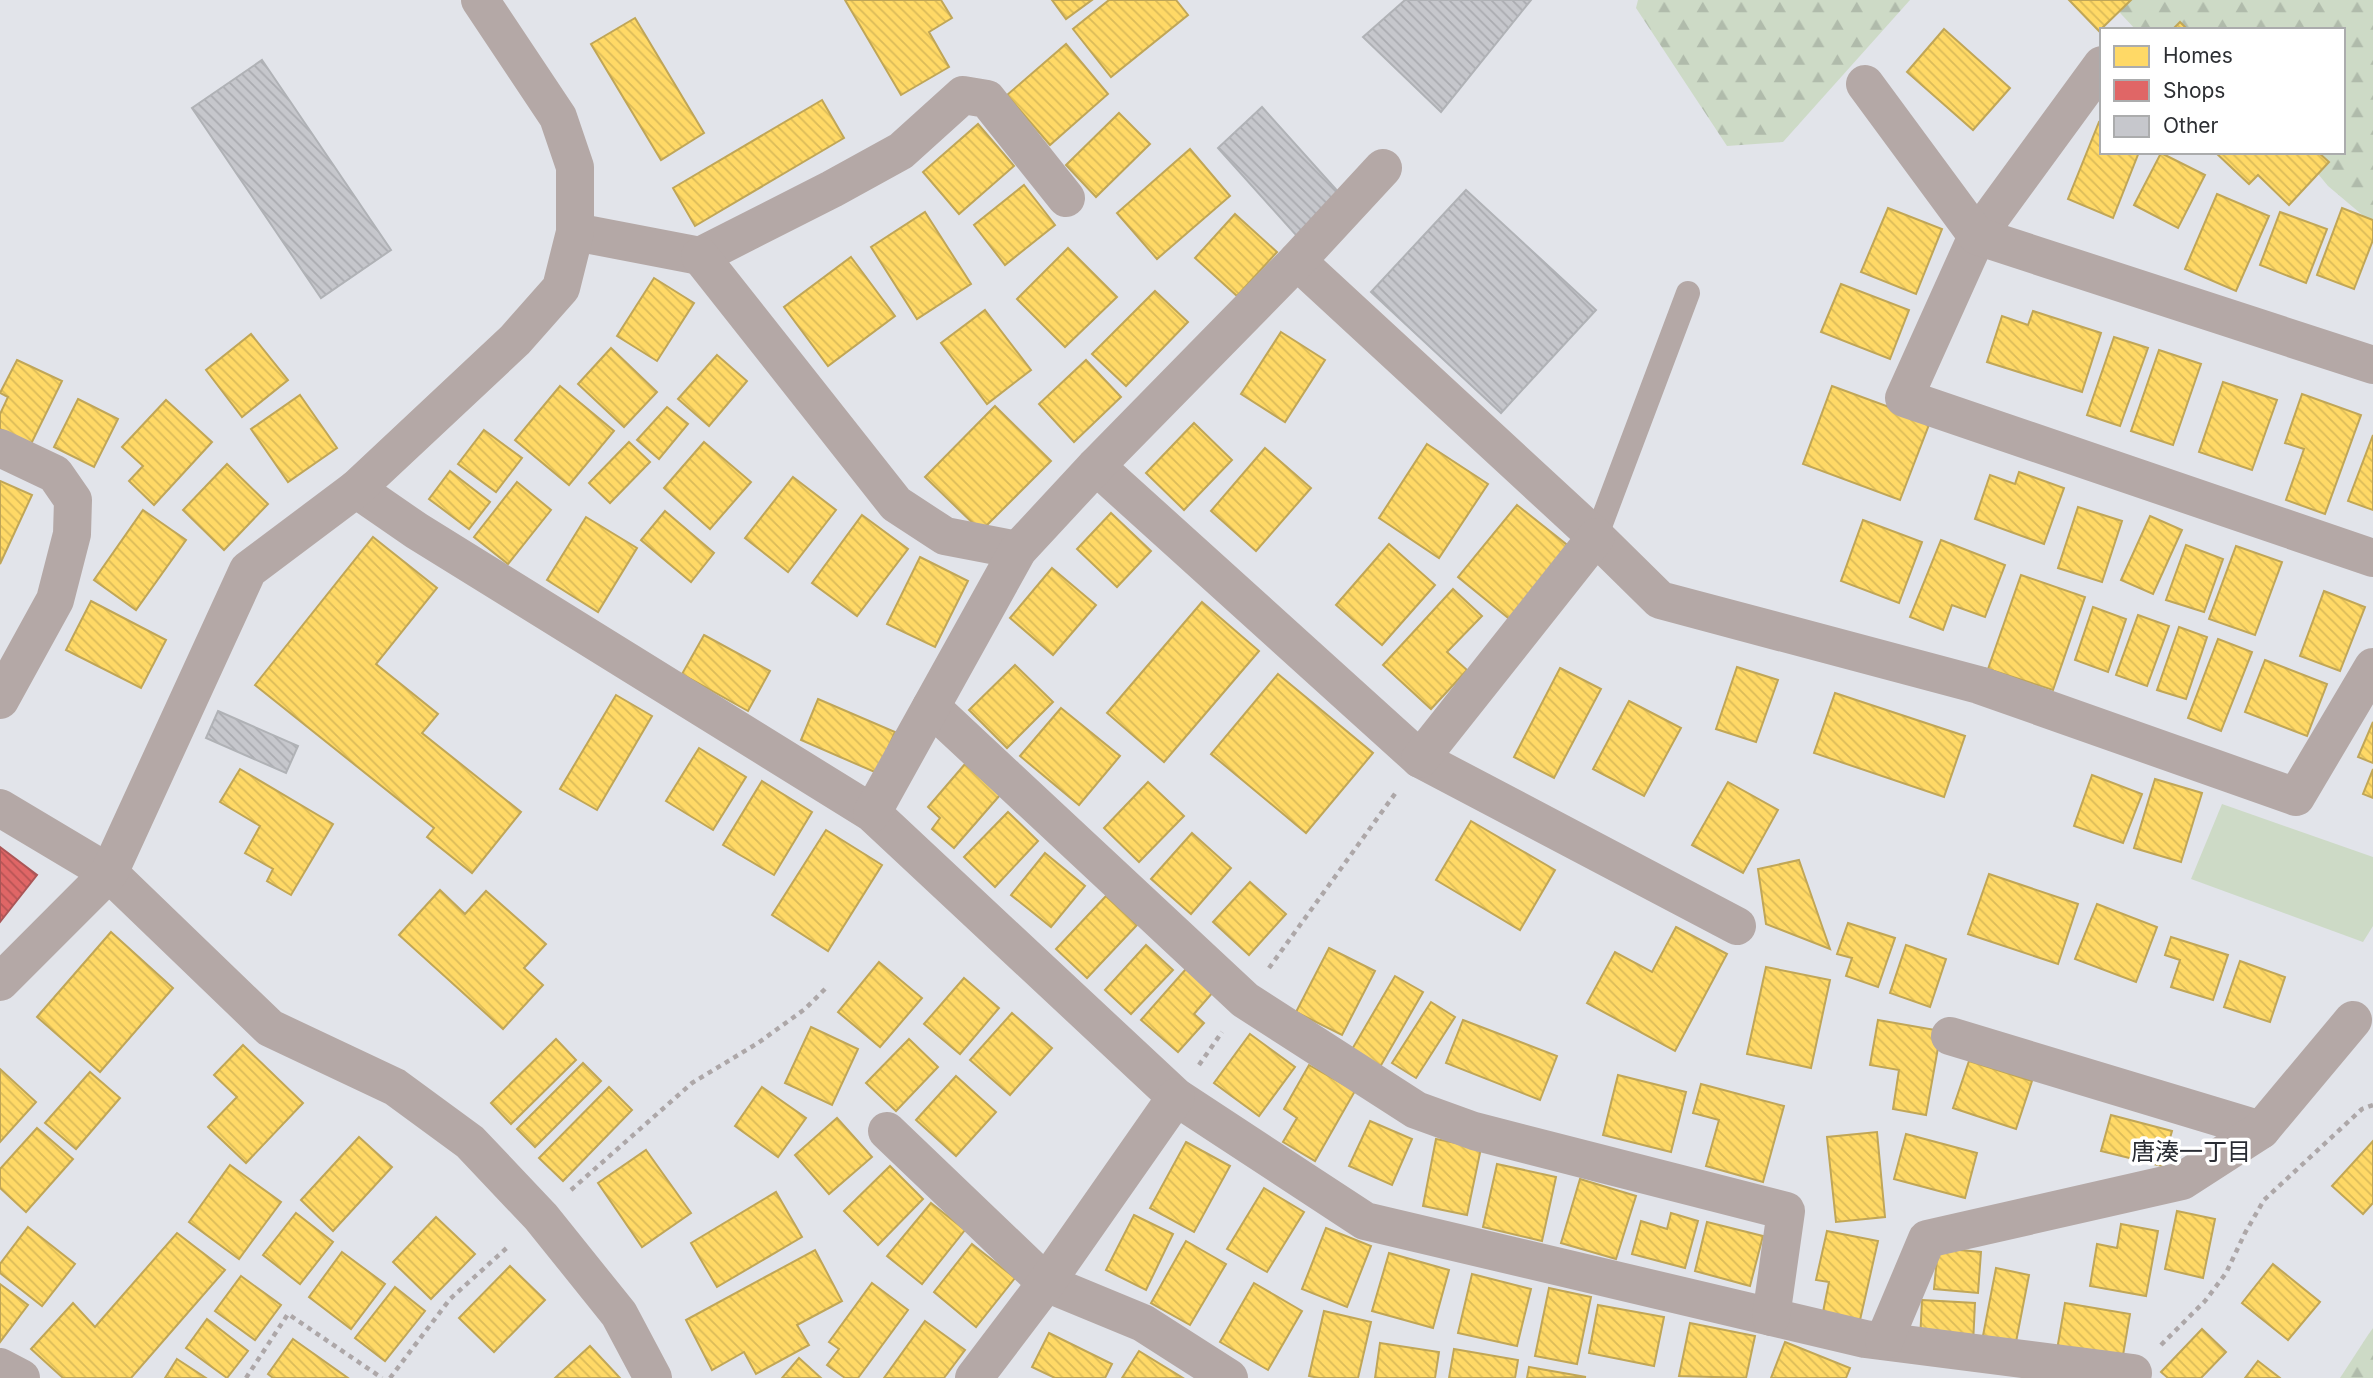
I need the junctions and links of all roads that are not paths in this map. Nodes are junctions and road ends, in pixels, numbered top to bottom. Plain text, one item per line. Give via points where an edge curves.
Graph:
1 (480, 0) edge
2 (2100, 68) edge
3 (1865, 84) dead end
4 (1383, 168) dead end
5 (1066, 198) dead end
6 (575, 232) junction
7 (1977, 236) junction
8 (699, 256) junction
9 (1297, 261) junction
10 (1688, 293) dead end
11 (2373, 365) edge
12 (0, 448) edge
13 (1096, 466) junction
14 (356, 489) junction
15 (1597, 537) junction
16 (1018, 550) junction
17 (2373, 558) edge
18 (2373, 667) edge
19 (0, 700) edge
20 (931, 707) junction
21 (1420, 759) junction
22 (0, 808) edge
23 (872, 813) junction
24 (109, 873) junction
25 (1737, 926) dead end
26 (0, 982) edge
27 (2353, 1020) dead end
28 (1950, 1036) dead end
29 (1176, 1097) junction
30 (2261, 1130) junction
31 (887, 1131) dead end
32 (1046, 1283) junction
33 (1771, 1317) junction
34 (1884, 1342) junction
35 (0, 1367) edge
36 (2133, 1373) road end
37 (21, 1378) edge
38 (653, 1378) edge
39 (974, 1378) edge
40 (1229, 1378) edge

1 - 6 street via 558,117 575,167
2 - 7 street
3 - 7 street
4 - 9 street
5 - 8 street via 987,99 963,95 901,151
6 - 8 street
6 - 14 street via 561,288 515,340
7 - 11 street
7 - 17 street via 1904,398
8 - 16 street via 896,504 944,536
9 - 13 street
9 - 15 street
10 - 15 lane
12 - 19 street via 55,474 73,500 72,534 55,600
13 - 16 street
13 - 21 street
14 - 23 street
14 - 24 street via 248,570
15 - 18 street via 1660,600 1979,685 2296,797
15 - 21 street
16 - 20 street
20 - 23 street
20 - 33 street via 1245,1000 1416,1110 1474,1130 1786,1211
21 - 25 street
22 - 24 street
23 - 29 street
24 - 26 street
24 - 38 street via 270,1028 396,1087 470,1142 541,1217 619,1314
27 - 30 street
28 - 30 street
29 - 32 street
29 - 33 street via 1364,1221
30 - 34 street via 2182,1181 1927,1239
31 - 32 street
32 - 39 street
32 - 40 street via 1143,1323
33 - 34 street
34 - 36 street
35 - 37 street

